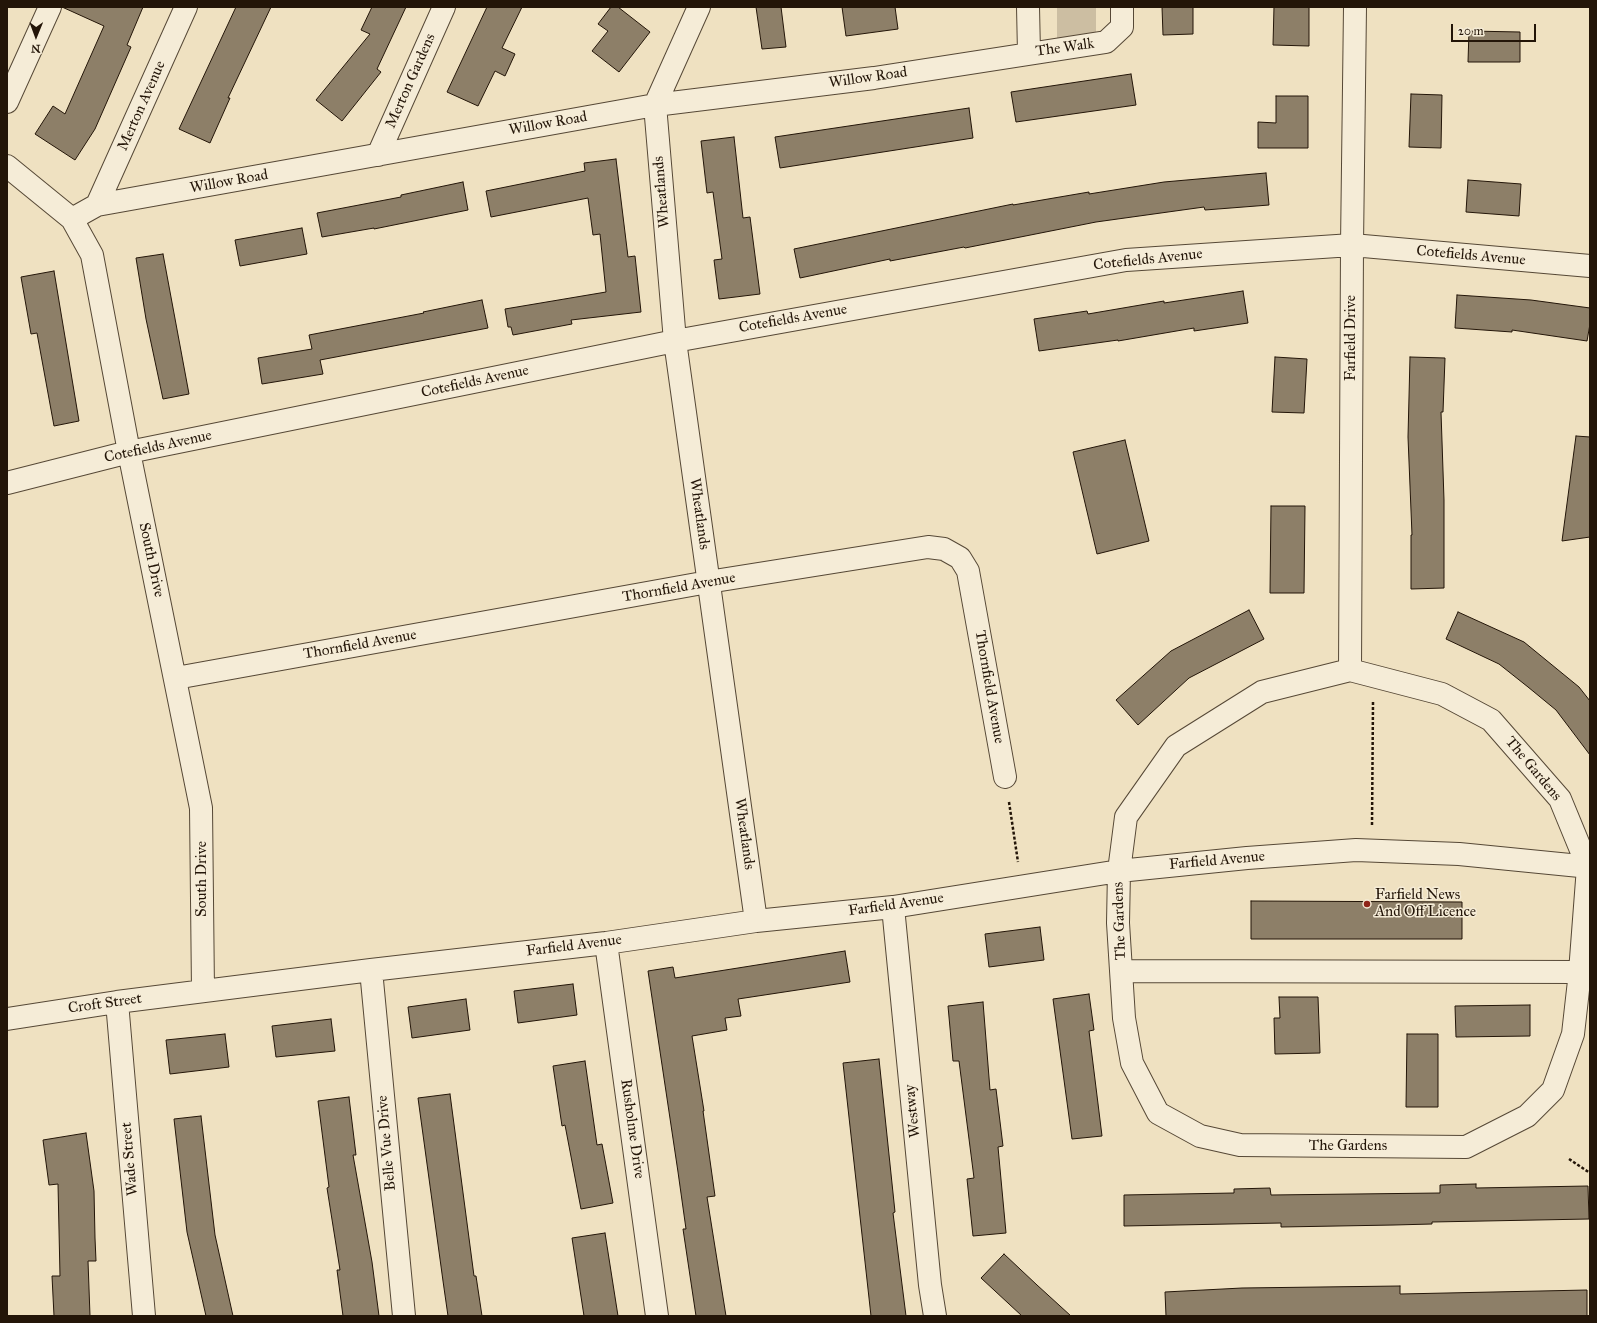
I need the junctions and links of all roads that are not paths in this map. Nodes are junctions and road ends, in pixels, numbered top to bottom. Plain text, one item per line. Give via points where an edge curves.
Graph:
1 (50, 7) edge
2 (186, 7) edge
3 (444, 7) edge
4 (699, 7) edge
5 (1028, 7) edge
6 (1122, 7) edge
7 (1355, 7) edge
8 (1029, 53) junction
9 (7, 102) edge
10 (655, 105) junction
11 (378, 155) junction
12 (7, 166) edge
13 (97, 205) junction
14 (72, 219) junction
15 (1352, 245) junction
16 (1590, 266) edge
17 (675, 341) junction
18 (129, 452) junction
19 (7, 483) edge
20 (708, 582) junction
21 (1350, 670) junction
22 (176, 678) junction
23 (1005, 777) road end
24 (1589, 867) edge
25 (1119, 871) junction
26 (893, 907) junction
27 (756, 921) junction
28 (606, 943) junction
29 (371, 970) junction
30 (1122, 971) junction
31 (1580, 972) junction
32 (203, 991) junction
33 (117, 1002) junction
34 (7, 1019) edge
35 (144, 1316) edge
36 (404, 1316) edge
37 (657, 1316) edge
38 (935, 1316) edge

1 - 9 street
2 - 13 street, Merton Avenue
3 - 11 street, Merton Gardens
4 - 10 street
5 - 8 street, The Walk
6 - 8 street, The Walk via 1122,27 1106,42
7 - 15 street, Farfield Drive
8 - 10 street, Willow Road via 874,78
10 - 11 street, Willow Road
10 - 17 street, Wheatlands
11 - 13 street, Willow Road
12 - 14 street, South Drive
13 - 14 street, Willow Road
14 - 18 street, South Drive via 92,255
15 - 16 street, Cotefields Avenue
15 - 17 street, Cotefields Avenue via 1126,260
15 - 21 street, Farfield Drive
17 - 18 street, Cotefields Avenue
17 - 20 street, Wheatlands
18 - 19 street, Cotefields Avenue
18 - 22 street, South Drive
20 - 22 street, Thornfield Avenue
20 - 23 street, Thornfield Avenue via 928,547 944,549 960,558 968,571
20 - 27 street, Wheatlands
21 - 24 street, The Gardens via 1442,694 1491,720 1560,799
21 - 25 street, The Gardens via 1262,692 1176,746 1126,817
22 - 32 street, South Drive via 201,808
24 - 25 street, Farfield Avenue via 1460,854 1356,850
24 - 31 street, The Gardens
25 - 26 street, Farfield Avenue
25 - 30 street, The Gardens via 1118,923
26 - 27 street, Farfield Avenue
26 - 38 street, Westway
27 - 28 street, Farfield Avenue
28 - 29 street, Farfield Avenue
28 - 37 street, Rusholme Drive
29 - 32 street, Farfield Avenue
29 - 36 street, Belle Vue Drive
30 - 31 street
30 - 31 street, The Gardens via 1124,1018 1132,1064 1158,1113 1200,1136 1240,1146 1466,1147 1527,1116 1553,1090 1573,1034
32 - 33 street, Croft Street
33 - 34 street, Croft Street
33 - 35 street, Wade Street

